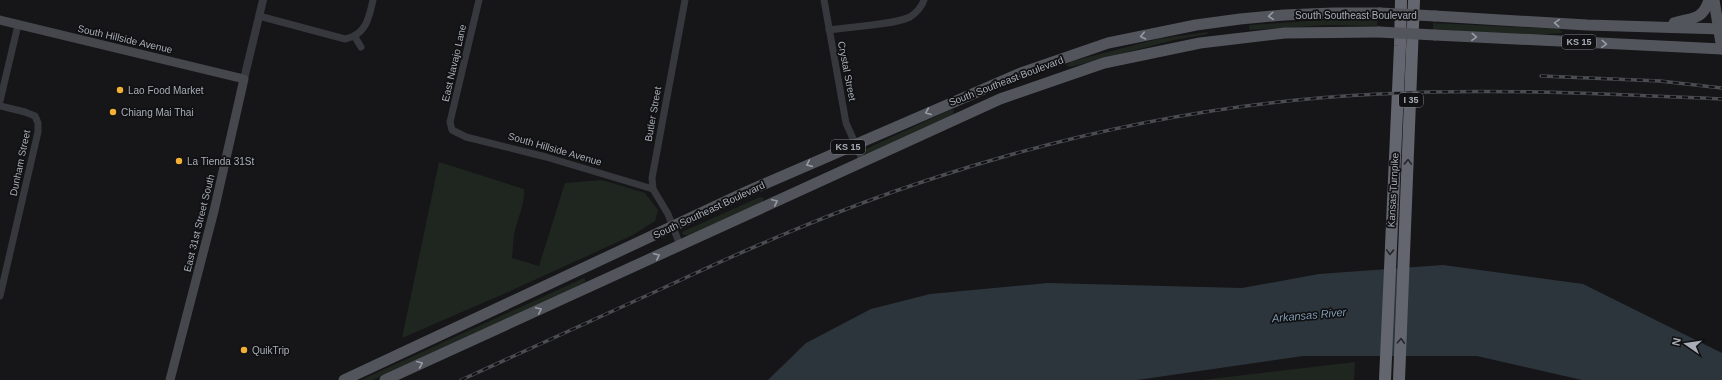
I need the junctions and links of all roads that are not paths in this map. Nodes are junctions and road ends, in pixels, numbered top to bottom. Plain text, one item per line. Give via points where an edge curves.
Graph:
1 (263, 0) edge
2 (373, 0) edge
3 (479, 0) edge
4 (685, 0) edge
5 (824, 0) edge
6 (924, 0) edge
7 (1400, 0) edge
8 (1414, 0) edge
9 (1709, 0) edge
10 (1714, 0) edge
11 (259, 16) junction
12 (0, 20) edge
13 (18, 25) junction
14 (1664, 27) junction
15 (1720, 29) edge
16 (829, 30) junction
17 (355, 37) junction
18 (361, 47) dead end
19 (1722, 48) edge
20 (244, 79) junction
21 (0, 101) edge
22 (0, 106) edge
23 (452, 130) joint
24 (854, 144) junction
25 (862, 161) junction
26 (653, 189) junction
27 (673, 226) junction
28 (680, 246) junction
29 (0, 296) edge
30 (171, 379) edge
31 (344, 380) edge
32 (384, 380) edge
33 (1386, 380) edge
34 (1399, 380) edge

1 - 11 street, East 31st Street South
2 - 17 street via 366,26
3 - 23 street, East Navajo Lane via 450,122
4 - 26 street, Butler Street via 653,172
5 - 16 street, Crystal Street
6 - 16 street via 914,14 907,18
7 -> 33 highway, Kansas Turnpike / I 35
34 -> 8 highway, Kansas Turnpike / I 35
9 - 14 main road via 1699,15 1693,19
10 - 15 main road
11 - 17 street via 340,39
11 - 20 street, East 31st Street South
12 - 13 main road, South Hillside Avenue
13 - 20 main road, South Hillside Avenue
13 - 21 street
14 - 15 main road, South Southeast Boulevard / KS 15
14 -> 24 main road, South Southeast Boulevard / KS 15, bridge via 1380,13 1240,18 1108,43 1021,73
15 - 19 main road
16 - 24 street, Crystal Street via 846,123
17 - 18 street
25 -> 19 main road, South Southeast Boulevard / KS 15, bridge via 1000,99 1104,63 1200,43 1243,37 1285,33 1379,32
20 - 30 main road, East 31st Street South via 214,211
22 - 29 street, Dunham Street via 35,116 38,132
23 - 26 street, South Hillside Avenue via 460,135
24 - 25 street, Crystal Street
24 -> 27 main road, South Southeast Boulevard / KS 15
28 -> 25 main road, South Southeast Boulevard / KS 15
26 - 27 street
27 - 28 street
27 - 31 main road, South Southeast Boulevard / KS 15
32 -> 28 main road, South Southeast Boulevard / KS 15

